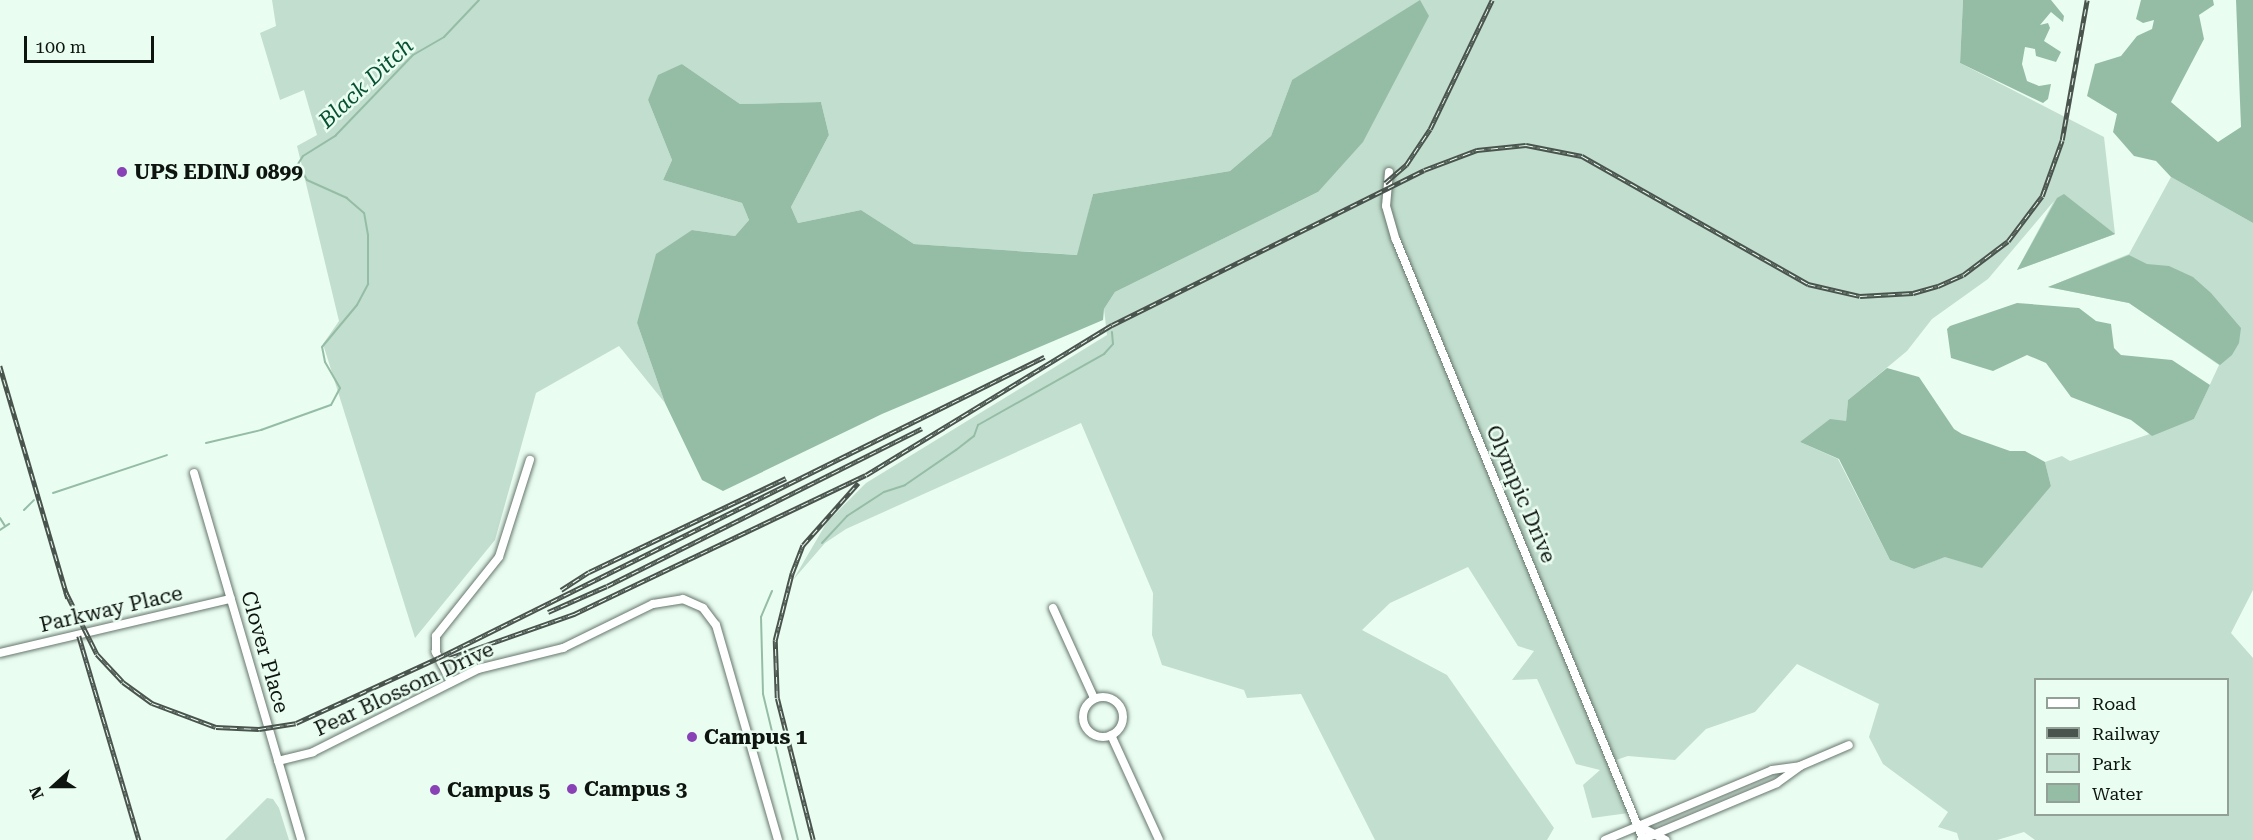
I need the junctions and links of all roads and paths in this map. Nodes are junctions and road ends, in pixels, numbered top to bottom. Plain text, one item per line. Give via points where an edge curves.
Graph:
1 (1389, 172) dead end
2 (530, 460) dead end
3 (194, 473) dead end
4 (231, 599) junction
5 (1053, 608) dead end
6 (0, 653) edge
7 (451, 682) junction
8 (1094, 698) junction
9 (1111, 735) junction
10 (1849, 745) dead end
11 (278, 761) junction
12 (1800, 766) junction
13 (1638, 826) junction
14 (1655, 834) junction
15 (301, 840) edge
16 (778, 840) edge
17 (1159, 840) edge
18 (1605, 840) edge
19 (1642, 840) edge
20 (1665, 840) edge

1 - 13 street, Olympic Drive via 1386,206 1396,240
2 - 7 street via 499,556 436,636 437,655
3 - 4 street, Clover Place
4 - 6 street, Parkway Place
4 - 11 street, Clover Place
5 - 8 street
7 - 11 street, Pear Blossom Drive via 313,752
7 - 16 street, Pear Blossom Drive via 516,657 568,646 662,601 688,600 710,614 738,691
8 - 9 street via 1084,709 1084,725 1096,736
8 - 9 street via 1110,697 1121,708 1122,724
9 - 17 street
10 - 12 street
11 - 15 street, Clover Place
12 - 13 street via 1772,770
12 - 14 street via 1777,783
13 - 14 street
13 - 18 street
13 - 19 street, Olympic Drive
14 - 19 street
14 - 20 street

